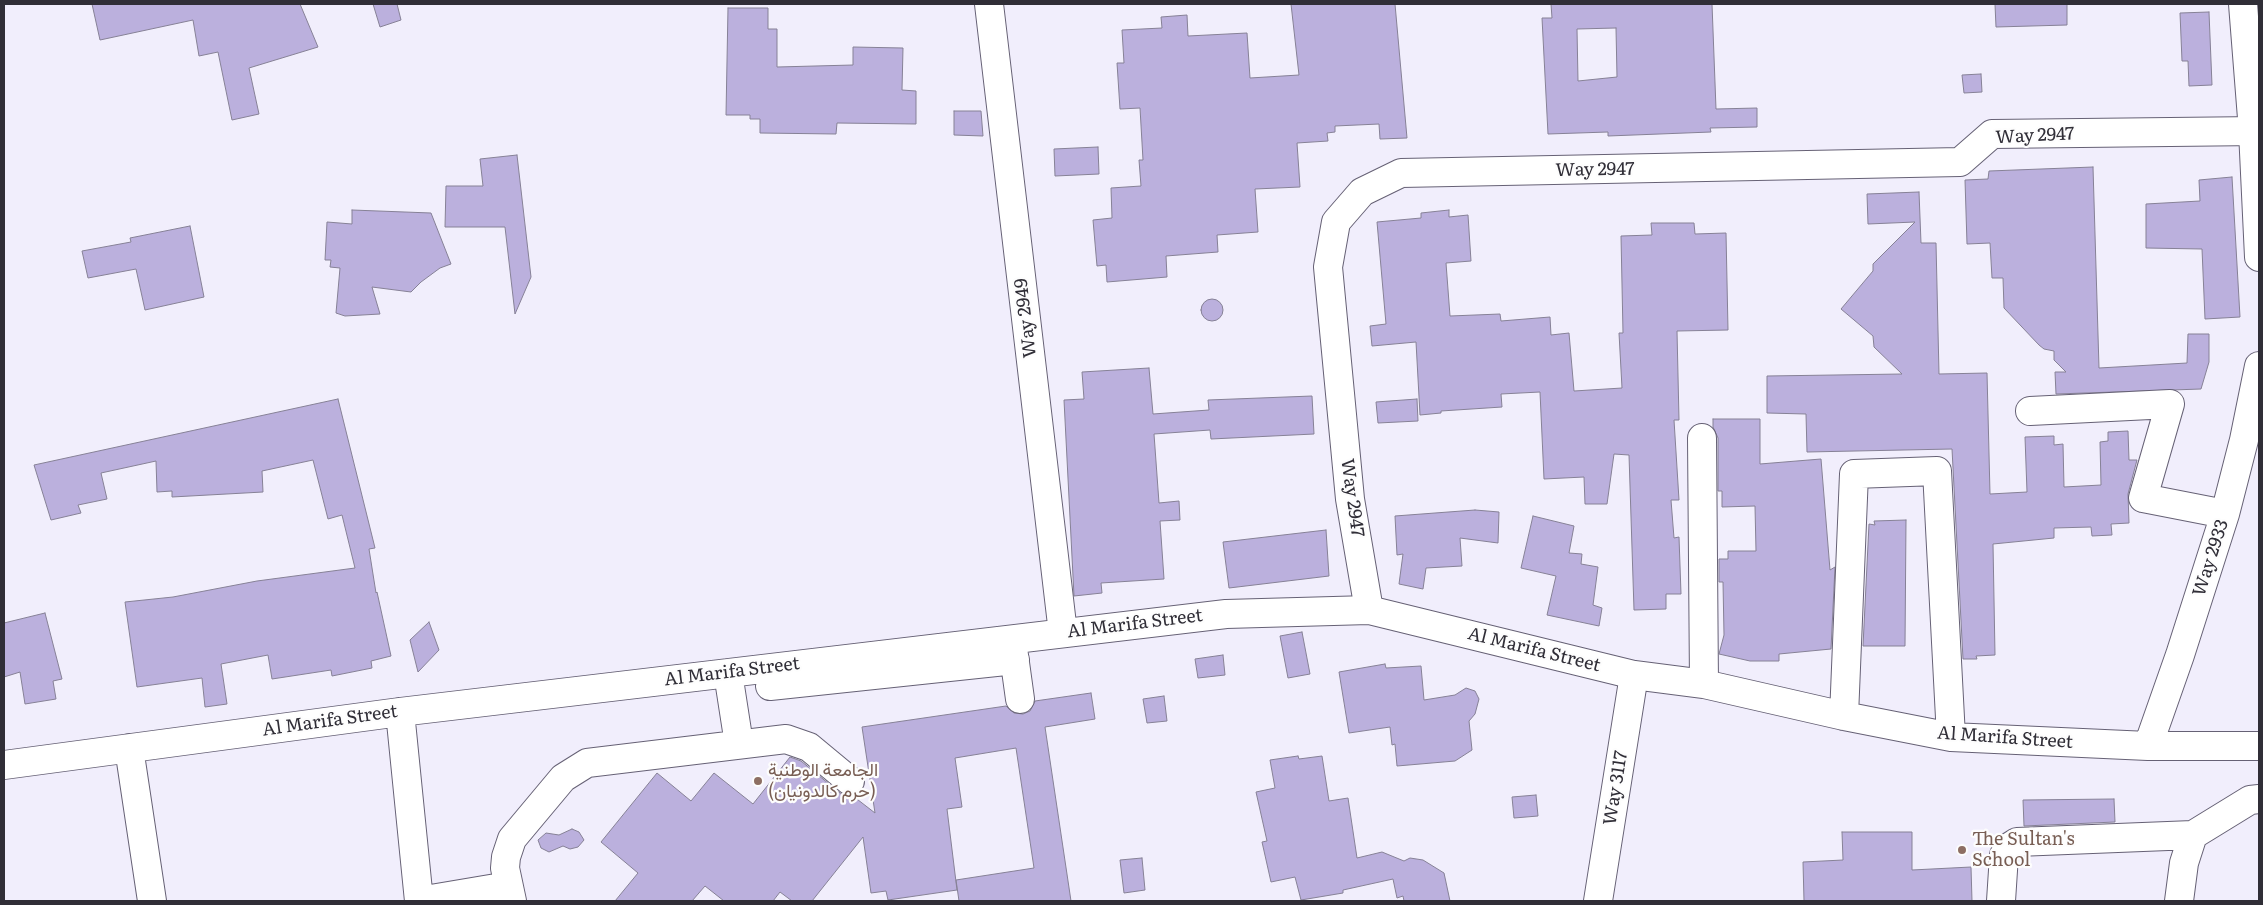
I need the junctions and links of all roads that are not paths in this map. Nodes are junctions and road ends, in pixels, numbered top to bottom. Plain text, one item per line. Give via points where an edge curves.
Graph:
1 (989, 4) edge
2 (2243, 4) edge
3 (2256, 131) edge
4 (2259, 257) edge
5 (2259, 366) edge
6 (2030, 410) dead end
7 (1702, 438) dead end
8 (2225, 514) junction
9 (1369, 610) junction
10 (1063, 633) junction
11 (1014, 649) junction
12 (728, 673) junction
13 (1634, 675) junction
14 (1704, 684) junction
15 (1020, 699) dead end
16 (400, 712) junction
17 (1844, 716) junction
18 (1951, 736) junction
19 (738, 744) junction
20 (2148, 746) junction
21 (2259, 746) edge
22 (129, 748) junction
23 (4, 765) edge
24 (850, 781) dead end
25 (2259, 799) edge
26 (2193, 835) junction
27 (510, 894) edge
28 (152, 901) edge
29 (419, 901) edge
30 (1598, 901) edge
31 (2001, 901) edge
32 (2179, 901) edge

1 - 10 street, Way 2949
2 - 3 street
3 - 4 street
3 - 9 street, Way 2947 via 1992,134 1960,162 1401,173 1362,192 1336,222 1328,267 1350,499
5 - 8 street, Way 2933
6 - 8 street via 2170,404 2143,498
7 - 14 street
8 - 20 street, Way 2933
9 - 10 street, Al Marifa Street via 1226,614
9 - 13 street, Al Marifa Street
10 - 11 street, Al Marifa Street
11 - 12 street, Al Marifa Street
11 - 15 street
12 - 16 street, Al Marifa Street
12 - 19 street
13 - 14 street, Al Marifa Street
13 - 30 street, Way 3117
14 - 17 street, Al Marifa Street
16 - 22 street, Al Marifa Street
16 - 29 street
17 - 18 street, Al Marifa Street
17 - 18 street via 1854,474 1937,471
18 - 20 street, Al Marifa Street
19 - 24 street via 794,741 809,747
19 - 27 street via 587,763 570,772 512,839 506,857
20 - 21 street, Al Marifa Street
22 - 23 street, Al Marifa Street
22 - 28 street
25 - 26 street via 2250,800
26 - 31 street via 2017,842 2004,855
26 - 32 street via 2184,863
27 - 29 street

